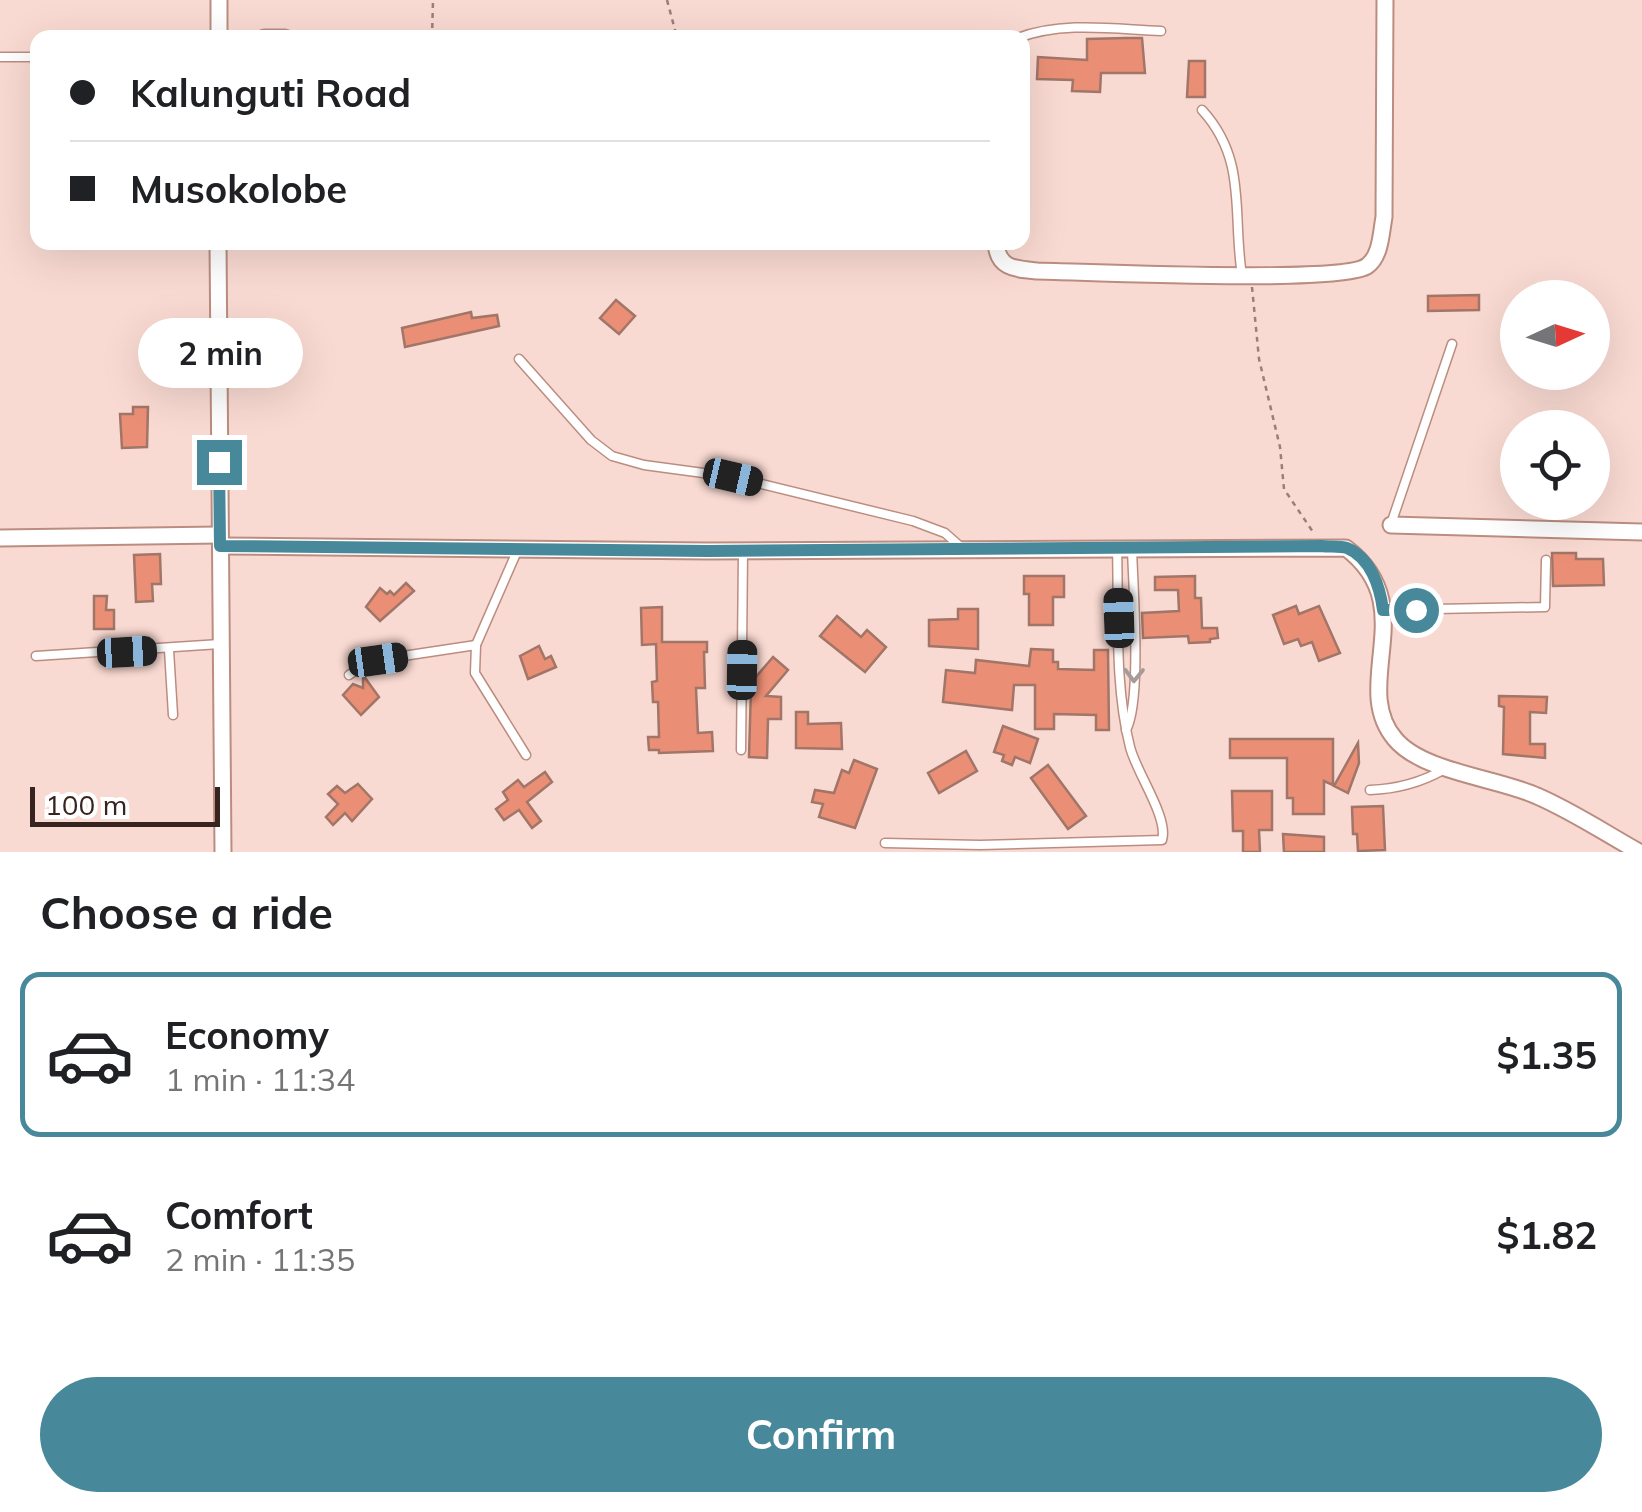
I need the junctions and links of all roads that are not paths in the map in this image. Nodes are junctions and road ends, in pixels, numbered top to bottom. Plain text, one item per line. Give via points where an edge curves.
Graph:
1 (219, 0) edge
2 (1385, 0) edge
3 (219, 30) edge
4 (1161, 32) dead end
5 (1030, 33) edge
6 (30, 56) edge
7 (0, 57) edge
8 (1202, 110) dead end
9 (218, 250) edge
10 (996, 250) edge
11 (1247, 275) junction
12 (1452, 344) dead end
13 (519, 358) dead end
14 (1391, 525) joint
15 (1642, 532) edge
16 (0, 538) edge
17 (220, 540) junction
18 (1124, 548) junction
19 (518, 549) junction
20 (963, 550) junction
21 (743, 551) junction
22 (1546, 560) dead end
23 (1383, 610) junction
24 (220, 644) junction
25 (476, 645) junction
26 (169, 650) junction
27 (36, 656) dead end
28 (350, 674) dead end
29 (173, 715) dead end
30 (1126, 730) junction
31 (742, 750) dead end
32 (526, 755) dead end
33 (1447, 767) junction
34 (1370, 790) dead end
35 (885, 843) dead end
36 (223, 852) edge
37 (1639, 852) edge

1 - 3 street
2 - 11 street via 1384,217 1378,252 1356,272
4 - 5 lane
6 - 7 lane
8 - 11 lane via 1228,146 1238,250
9 - 17 street
10 - 11 street via 1001,263 1013,268
12 - 14 lane
13 - 20 lane via 612,456 733,477 913,521 945,533
14 - 15 street
16 - 17 street
17 - 19 street
17 - 24 street
18 - 20 street
18 - 23 street via 1346,548 1366,563
18 - 30 lane
18 -> 30 lane via 1133,718
19 - 21 street
19 - 25 lane
20 - 21 street
21 - 31 lane
22 - 23 lane via 1545,607
23 - 33 street via 1383,721 1400,745
24 - 26 lane
24 - 36 street
25 - 28 lane via 370,661
25 - 32 lane via 480,686
26 - 27 lane
26 - 29 lane
30 - 35 lane via 1164,827 1162,840
33 - 34 lane via 1426,780
33 - 37 street via 1535,795

